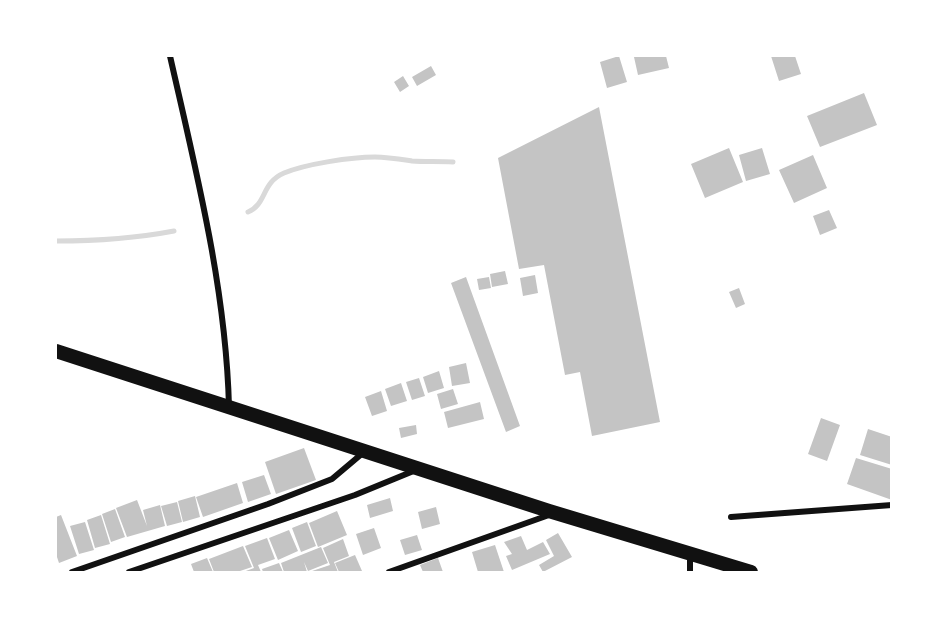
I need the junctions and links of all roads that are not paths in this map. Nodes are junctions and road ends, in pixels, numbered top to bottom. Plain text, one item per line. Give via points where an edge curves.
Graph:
1 (170, 56) edge
2 (56, 351) edge
3 (230, 408) junction
4 (364, 452) junction
5 (418, 469) junction
6 (891, 505) edge
7 (554, 513) junction
8 (731, 516) dead end
9 (690, 555) junction
10 (72, 573) edge
11 (129, 573) edge
12 (389, 573) edge
13 (690, 573) edge
14 (751, 573) edge

1 - 3 street via 214,267
2 - 3 main road
3 - 4 main road
4 - 5 main road
4 - 10 street via 332,479
5 - 7 main road
5 - 11 street via 355,495
6 - 8 street
7 - 9 main road
7 - 12 street
9 - 13 street
9 - 14 main road

